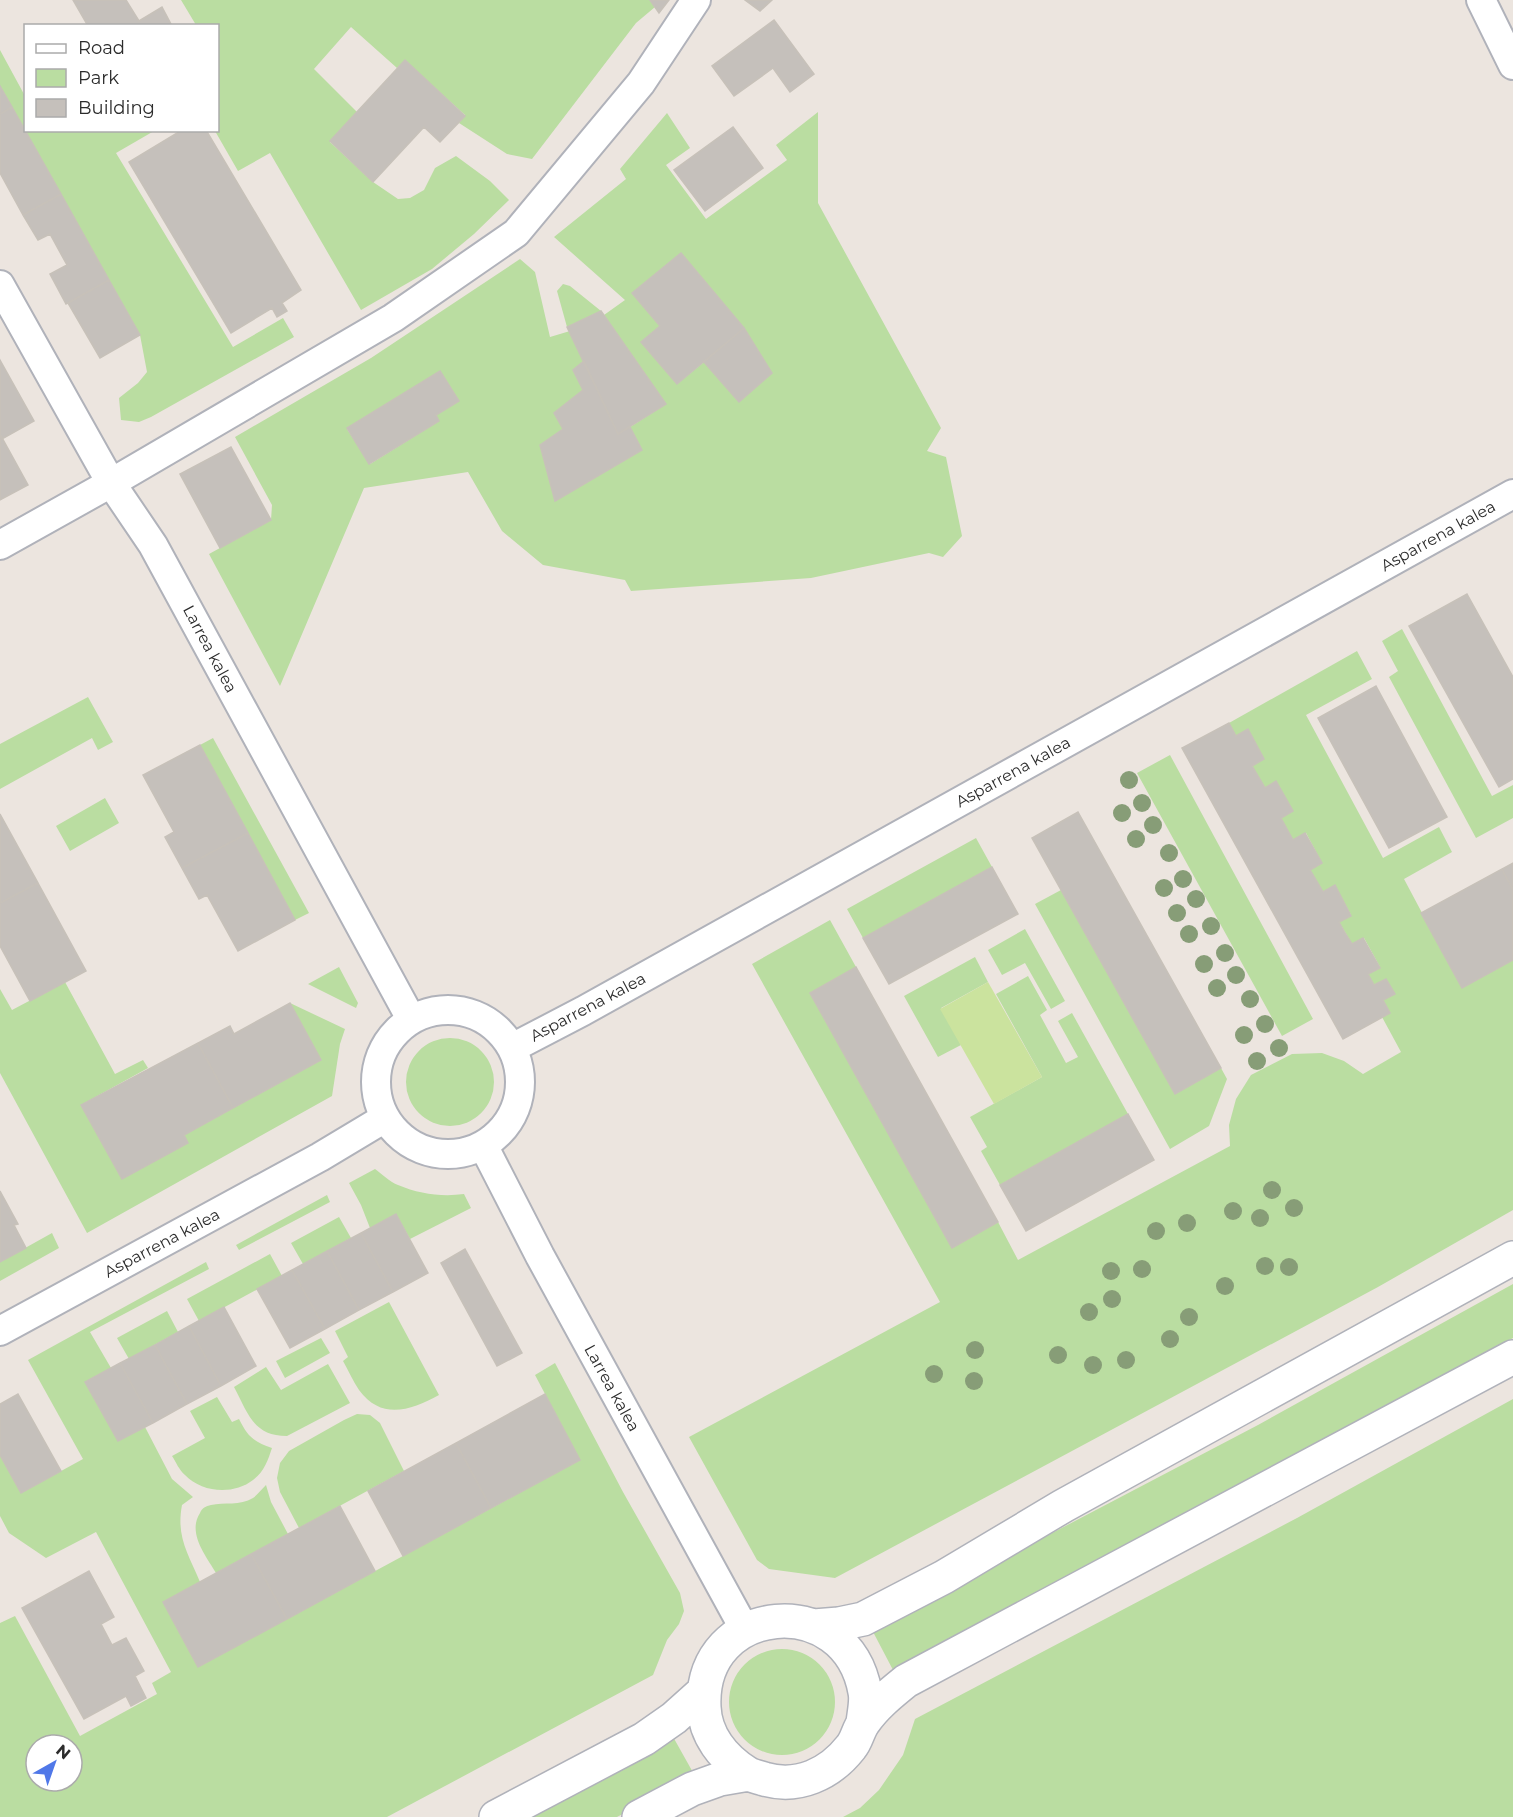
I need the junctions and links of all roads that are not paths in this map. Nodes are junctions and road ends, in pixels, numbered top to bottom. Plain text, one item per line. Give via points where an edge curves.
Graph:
1 (696, 0) edge
2 (1481, 0) edge
3 (1513, 65) edge
4 (0, 285) edge
5 (111, 483) junction
6 (1513, 494) edge
7 (0, 545) edge
8 (411, 1019) junction
9 (512, 1048) junction
10 (385, 1118) junction
11 (483, 1145) junction
12 (1513, 1258) edge
13 (0, 1331) edge
14 (1513, 1357) edge
15 (814, 1626) junction
16 (745, 1630) junction
17 (703, 1692) junction
18 (863, 1723) junction
19 (749, 1774) junction
20 (496, 1817) edge
21 (639, 1817) edge

1 - 5 street via 641,83 516,233 393,318
2 - 3 street
4 - 5 street, Larrea kalea
5 - 7 street
5 - 8 street, Larrea kalea via 153,545
6 - 9 street, Asparrena kalea
8 - 9 street via 439,1010 468,1012 494,1025
8 - 10 street via 394,1033 381,1052 376,1074 377,1097
9 - 11 street via 519,1069 520,1091 513,1113 501,1131
10 - 11 street via 399,1135 418,1148 462,1153
10 - 13 street, Asparrena kalea
11 - 16 street, Larrea kalea via 520,1220
12 - 15 main road via 1074,1500 944,1577 863,1619
14 - 18 main road via 906,1681
15 - 16 main road via 779,1620
15 - 18 main road via 840,1642 857,1665 865,1693
16 - 17 main road via 717,1656
17 - 19 main road via 705,1717 713,1740 728,1760
17 - 20 main road via 644,1739
18 - 19 main road via 854,1744 838,1763 818,1776 795,1782 771,1781
19 - 21 main road via 692,1789

